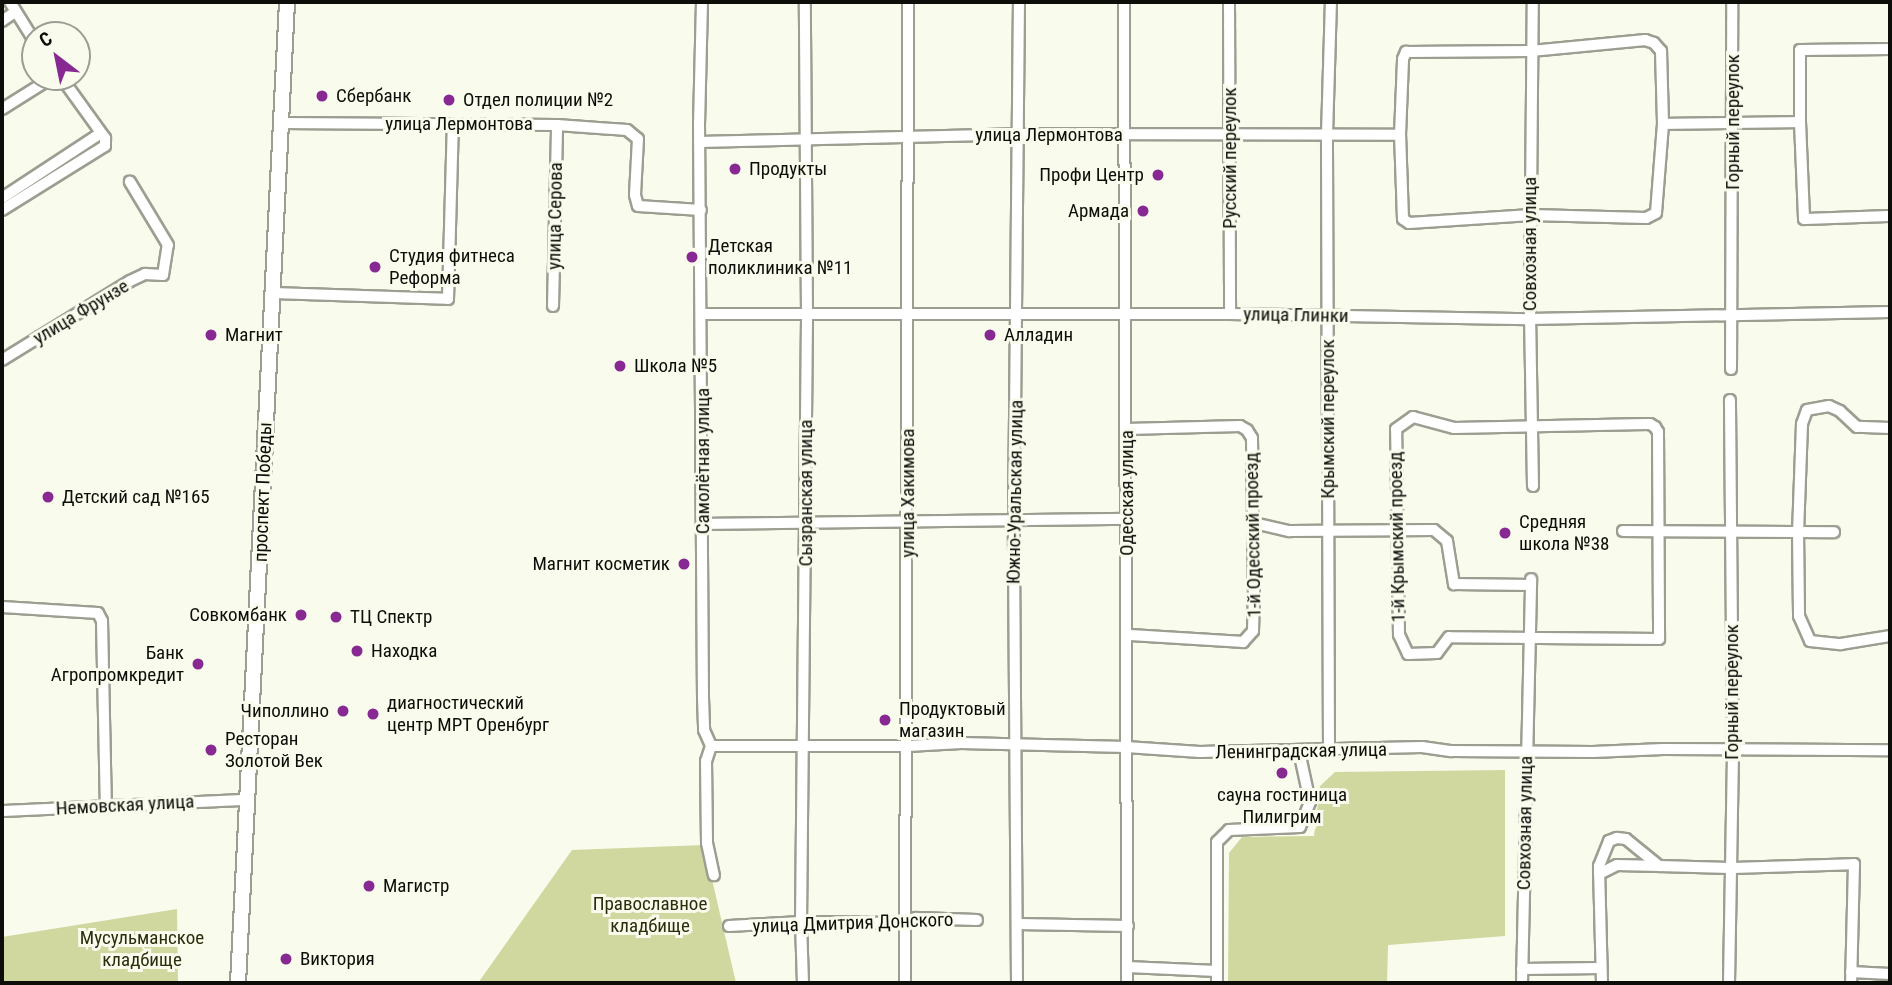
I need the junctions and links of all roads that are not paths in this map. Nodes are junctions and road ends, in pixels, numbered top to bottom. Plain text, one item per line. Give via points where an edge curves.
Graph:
1 (287, 2) edge
2 (702, 2) edge
3 (805, 2) edge
4 (908, 2) edge
5 (1019, 2) edge
6 (1124, 2) edge
7 (1229, 2) edge
8 (1331, 2) edge
9 (1533, 2) edge
10 (1732, 2) edge
11 (13, 7) edge
12 (2, 21) edge
13 (1890, 49) edge
14 (1531, 51) junction
15 (31, 91) edge
16 (71, 91) edge
17 (2, 109) edge
18 (1800, 122) junction
19 (282, 123) junction
20 (453, 124) junction
21 (1663, 124) junction
22 (1733, 124) junction
23 (557, 125) junction
24 (101, 133) junction
25 (1017, 134) junction
26 (1125, 135) junction
27 (1327, 135) junction
28 (1400, 135) junction
29 (908, 136) junction
30 (1230, 136) junction
31 (805, 139) junction
32 (699, 142) junction
33 (130, 183) dead end
34 (2, 198) edge
35 (2, 210) edge
36 (701, 210) junction
37 (1531, 215) junction
38 (1890, 216) edge
39 (271, 293) junction
40 (553, 306) dead end
41 (1890, 312) edge
42 (703, 314) junction
43 (1126, 314) junction
44 (1230, 314) junction
45 (807, 315) junction
46 (1018, 315) junction
47 (1329, 315) junction
48 (1733, 315) junction
49 (909, 316) junction
50 (1530, 318) junction
51 (2, 360) edge
52 (1731, 369) dead end
53 (1731, 401) dead end
54 (1531, 428) junction
55 (1890, 428) edge
56 (1127, 429) junction
57 (1533, 486) dead end
58 (1127, 519) junction
59 (806, 520) junction
60 (1014, 520) junction
61 (908, 521) junction
62 (1254, 523) junction
63 (703, 524) junction
64 (1395, 529) junction
65 (1660, 530) junction
66 (1730, 530) junction
67 (1327, 531) junction
68 (1623, 531) dead end
69 (1798, 531) junction
70 (1834, 532) dead end
71 (2, 607) edge
72 (1127, 635) junction
73 (1531, 636) junction
74 (1890, 636) edge
75 (711, 746) junction
76 (908, 746) junction
77 (1016, 746) junction
78 (804, 747) junction
79 (1126, 747) junction
80 (1527, 750) junction
81 (1733, 750) junction
82 (1890, 750) edge
83 (1299, 751) junction
84 (1329, 752) junction
85 (248, 800) junction
86 (106, 805) junction
87 (2, 811) edge
88 (1660, 866) junction
89 (1730, 868) junction
90 (1599, 874) junction
91 (714, 875) dead end
92 (908, 920) junction
93 (977, 920) dead end
94 (801, 922) junction
95 (1018, 924) junction
96 (729, 926) dead end
97 (1128, 926) junction
98 (1127, 967) junction
99 (1601, 968) junction
100 (1522, 969) junction
101 (1890, 974) edge
102 (1217, 977) edge
103 (1851, 978) edge
104 (239, 983) edge
105 (803, 983) edge
106 (905, 983) edge
107 (1017, 983) edge
108 (1127, 983) edge
109 (1522, 983) edge
110 (1602, 983) edge
111 (1729, 983) edge

1 - 19 main road, проспект Победы
2 - 32 street, Самолётная улица
3 - 31 street, Сызранская улица
4 - 29 street, улица Хакимова
5 - 25 street, Южно-Уральская улица
6 - 26 street, Одесская улица
7 - 30 street, Русский переулок
8 - 27 street, Крымский переулок
9 - 14 street, Совхозная улица
10 - 22 street, Горный переулок
11 - 12 street
13 - 18 street via 1800,50
14 - 21 street via 1645,40 1654,43 1661,51
14 - 28 street via 1406,52
14 - 37 street, Совхозная улица
15 - 17 street
16 - 24 street
18 - 22 street
18 - 38 street via 1804,219
19 - 20 street, улица Лермонтова
19 - 39 main road, проспект Победы
20 - 23 street, улица Лермонтова
20 - 39 street via 447,299
21 - 22 street
21 - 37 street via 1656,213 1646,218
22 - 48 street, Горный переулок
23 - 36 street, улица Лермонтова via 635,134 638,206
23 - 40 street, улица Серова
24 - 34 street
24 - 35 street via 107,142 100,150
25 - 26 street, улица Лермонтова
25 - 29 street, улица Лермонтова
25 - 46 street, Южно-Уральская улица
26 - 30 street, улица Лермонтова
26 - 43 street, Одесская улица
27 - 28 street, улица Лермонтова
27 - 30 street, улица Лермонтова
27 - 47 street, Крымский переулок
28 - 37 street via 1401,211 1409,223
29 - 31 street, улица Лермонтова
29 - 49 street, улица Хакимова
30 - 44 street, Русский переулок
31 - 32 street, улица Лермонтова
31 - 45 street, Сызранская улица
32 - 36 street, Самолётная улица
33 - 51 street, улица Фрунзе via 168,245 163,275 145,274 130,281
36 - 42 street, Самолётная улица
37 - 50 street, Совхозная улица
39 - 85 main road, проспект Победы
41 - 48 street, улица Глинки
42 - 45 street, улица Глинки
42 - 63 street, Самолётная улица
43 - 44 street, улица Глинки
43 - 46 street, улица Глинки
43 - 56 street, Одесская улица
44 - 47 street, улица Глинки
45 - 49 street, улица Глинки
45 - 59 street, Сызранская улица
46 - 49 street, улица Глинки
46 - 60 street, Южно-Уральская улица
47 - 50 street, улица Глинки
47 - 67 street, Крымский переулок
48 - 50 street, улица Глинки
48 - 52 street, Горный переулок
49 - 61 street, улица Хакимова
50 - 54 street, Совхозная улица
53 - 66 street, Горный переулок
54 - 57 street, Совхозная улица
54 - 64 street, 1-й Крымский проезд via 1444,427 1413,417 1403,421 1396,429
54 - 65 street via 1655,427
55 - 69 street via 1857,427 1829,406 1807,410 1802,424
56 - 58 street, Одесская улица
56 - 62 street, 1-й Одесский проезд via 1240,426 1247,430 1252,438
58 - 60 street
58 - 72 street, Одесская улица
59 - 61 street
59 - 63 street
59 - 78 street, Сызранская улица
60 - 61 street
60 - 77 street, Южно-Уральская улица
61 - 76 street, улица Хакимова
62 - 67 street via 1290,531
62 - 72 street, 1-й Одесский проезд via 1254,626 1249,637 1243,642
63 - 75 street, Самолётная улица via 704,730
64 - 67 street
64 - 73 street, Совхозная улица via 1434,530 1447,541 1454,584 1531,582
64 - 73 street, 1-й Крымский проезд via 1399,635 1408,654 1437,653 1449,637
65 - 66 street
65 - 68 street
65 - 73 street via 1659,639
66 - 69 street
66 - 81 street, Горный переулок
67 - 84 street, Крымский переулок
69 - 70 street
69 - 74 street via 1799,616 1810,641 1841,644
71 - 86 street via 98,613 102,621
72 - 79 street, Одесская улица
73 - 80 street, Совхозная улица
75 - 78 street, Ленинградская улица
75 - 91 street, Самолётная улица via 706,761 706,843
76 - 77 street, Ленинградская улица
76 - 78 street, Ленинградская улица
76 - 92 street, улица Хакимова
77 - 79 street, Ленинградская улица
77 - 95 street, Южно-Уральская улица
78 - 94 street, Сызранская улица
79 - 83 street, Ленинградская улица
79 - 97 street, Одесская улица
80 - 81 street, Ленинградская улица
80 - 84 street, Ленинградская улица via 1422,747
80 - 100 street, Совхозная улица
81 - 82 street, Ленинградская улица
81 - 89 street, Горный переулок
83 - 84 street, Ленинградская улица
83 - 102 street via 1310,802 1300,827 1229,830 1217,842
85 - 86 street, Немовская улица
85 - 104 main road, проспект Победы
86 - 87 street, Немовская улица
88 - 89 street
88 - 90 street via 1617,865
88 - 90 street via 1626,839 1617,838 1602,852
89 - 103 street via 1854,864
89 - 111 street, Горный переулок
90 - 99 street
92 - 93 street, улица Дмитрия Донского
92 - 94 street, улица Дмитрия Донского
92 - 106 street, улица Хакимова
94 - 96 street, улица Дмитрия Донского
94 - 105 street, Сызранская улица
95 - 97 street
95 - 107 street, Южно-Уральская улица
97 - 98 street, Одесская улица
98 - 102 street
98 - 108 street, Одесская улица
99 - 100 street
99 - 110 street
100 - 109 street, Совхозная улица
101 - 103 street

